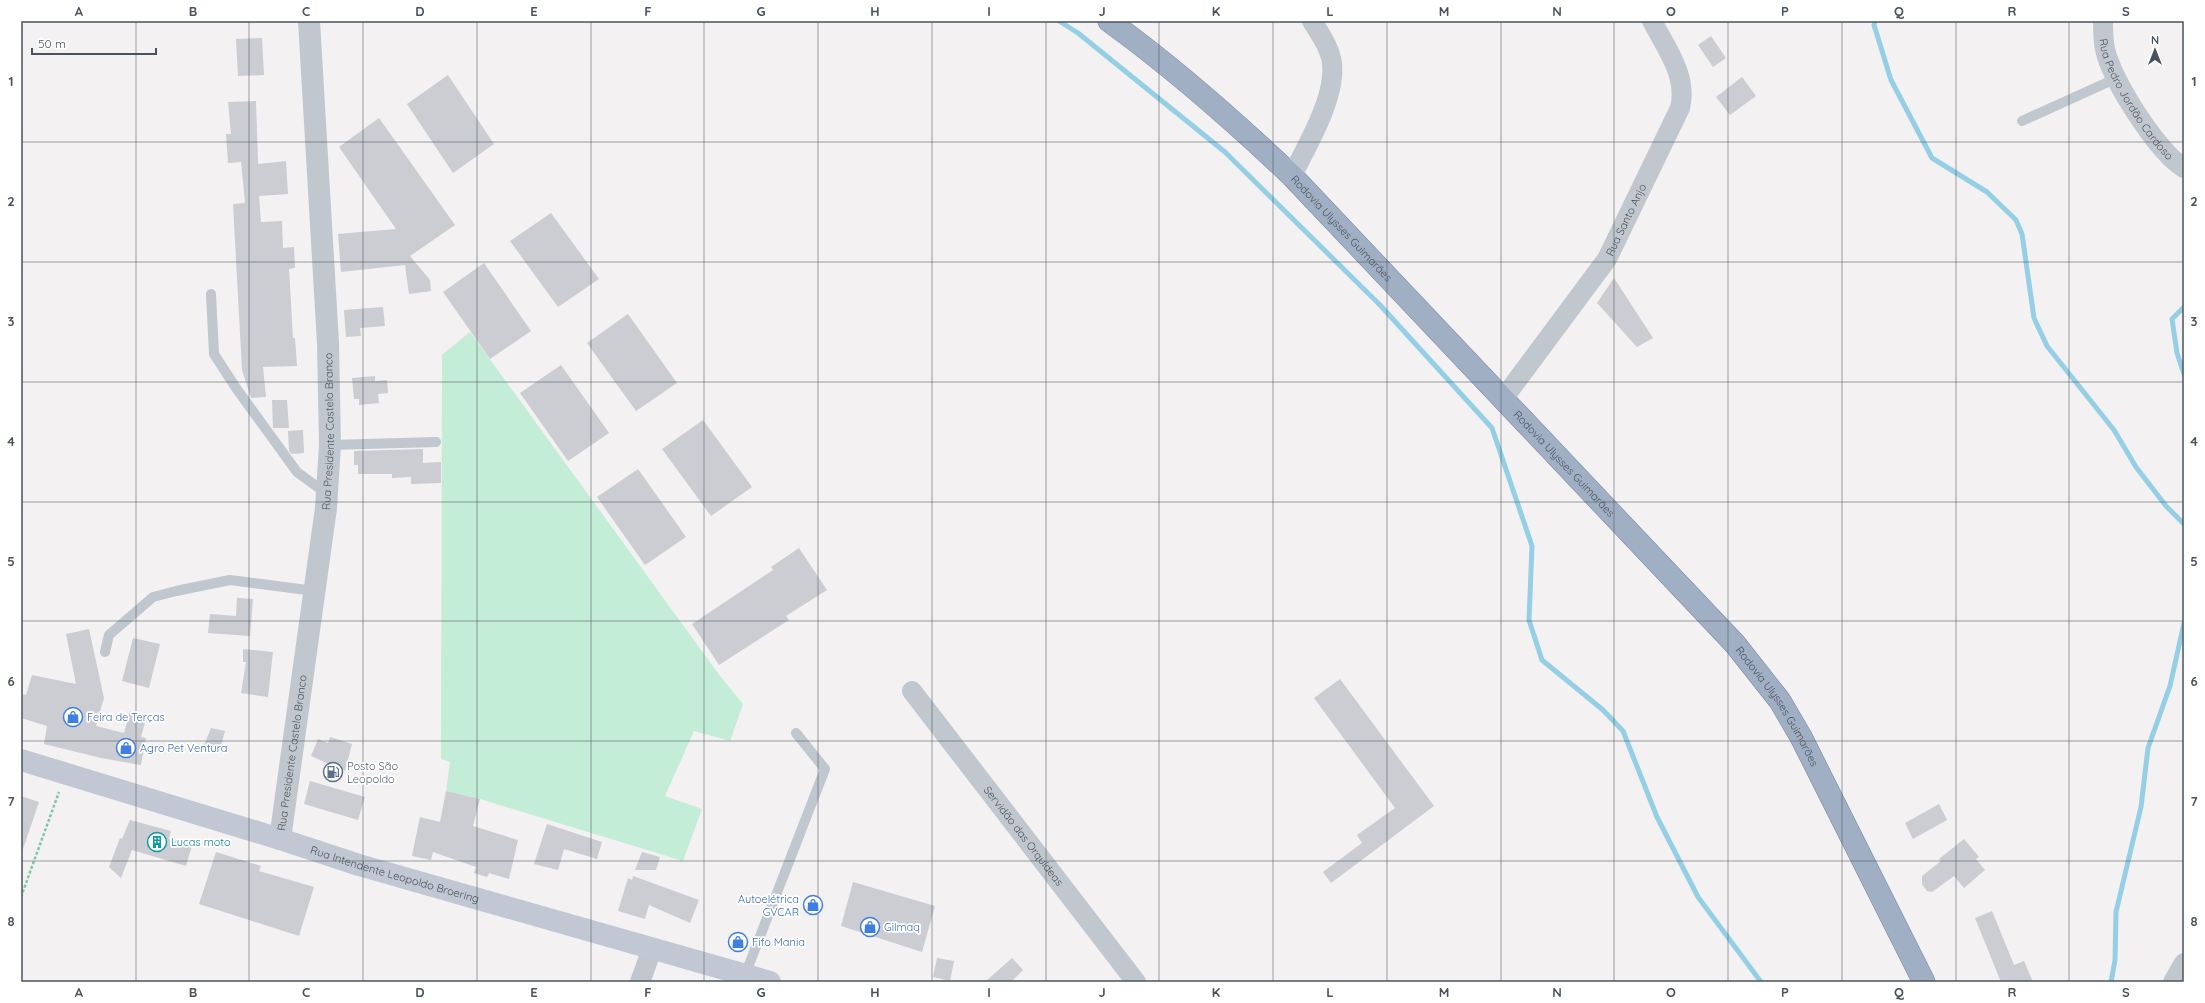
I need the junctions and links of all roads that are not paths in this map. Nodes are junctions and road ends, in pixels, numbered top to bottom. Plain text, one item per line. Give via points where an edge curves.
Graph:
1 (309, 21) edge
2 (1109, 21) edge
3 (1312, 21) edge
4 (1652, 21) edge
5 (2094, 21) edge
6 (2103, 21) edge
7 (2105, 49) junction
8 (2117, 78) junction
9 (2022, 121) dead end
10 (2184, 168) edge
11 (1292, 176) junction
12 (211, 294) dead end
13 (1503, 399) junction
14 (436, 442) dead end
15 (330, 445) junction
16 (327, 494) junction
17 (314, 591) junction
18 (105, 652) dead end
19 (912, 690) dead end
20 (796, 733) dead end
21 (22, 765) edge
22 (280, 839) junction
23 (652, 949) junction
24 (2184, 963) edge
25 (745, 975) junction
26 (640, 982) edge
27 (770, 982) edge
28 (1136, 982) edge
29 (1924, 982) edge
30 (2174, 982) edge

1 - 15 street, Rua Presidente Castelo Branco via 328,343
2 - 11 highway, Rodovia Ulysses Guimarães via 1175,71
3 - 11 street via 1327,47 1332,62 1332,75 1321,115
4 - 13 street, Rua Santo Anjo via 1680,76 1683,97 1680,108 1607,259
5 - 7 street
6 - 7 street, Rua Pedro Jordão Cardoso
7 - 8 street, Rua Pedro Jordão Cardoso
8 - 9 lane
8 - 10 street, Rua Pedro Jordão Cardoso via 2164,152
11 - 13 highway, Rodovia Ulysses Guimarães
12 - 16 lane via 214,354 297,472
13 - 29 highway, Rodovia Ulysses Guimarães via 1735,644 1780,701
14 - 15 lane
15 - 16 street, Rua Presidente Castelo Branco
16 - 17 street, Rua Presidente Castelo Branco
17 - 18 lane via 230,580 153,597 109,635
17 - 22 street, Rua Presidente Castelo Branco
19 - 28 street, Servidão das Orquídeas
20 - 25 lane via 825,769
21 - 22 main road, Rua Intendente Leopoldo Broering via 66,774
22 - 23 main road, Rua Intendente Leopoldo Broering via 374,870
23 - 25 main road, Rua Intendente Leopoldo Broering
23 - 26 street
24 - 30 street
25 - 27 main road, Rua Intendente Leopoldo Broering

